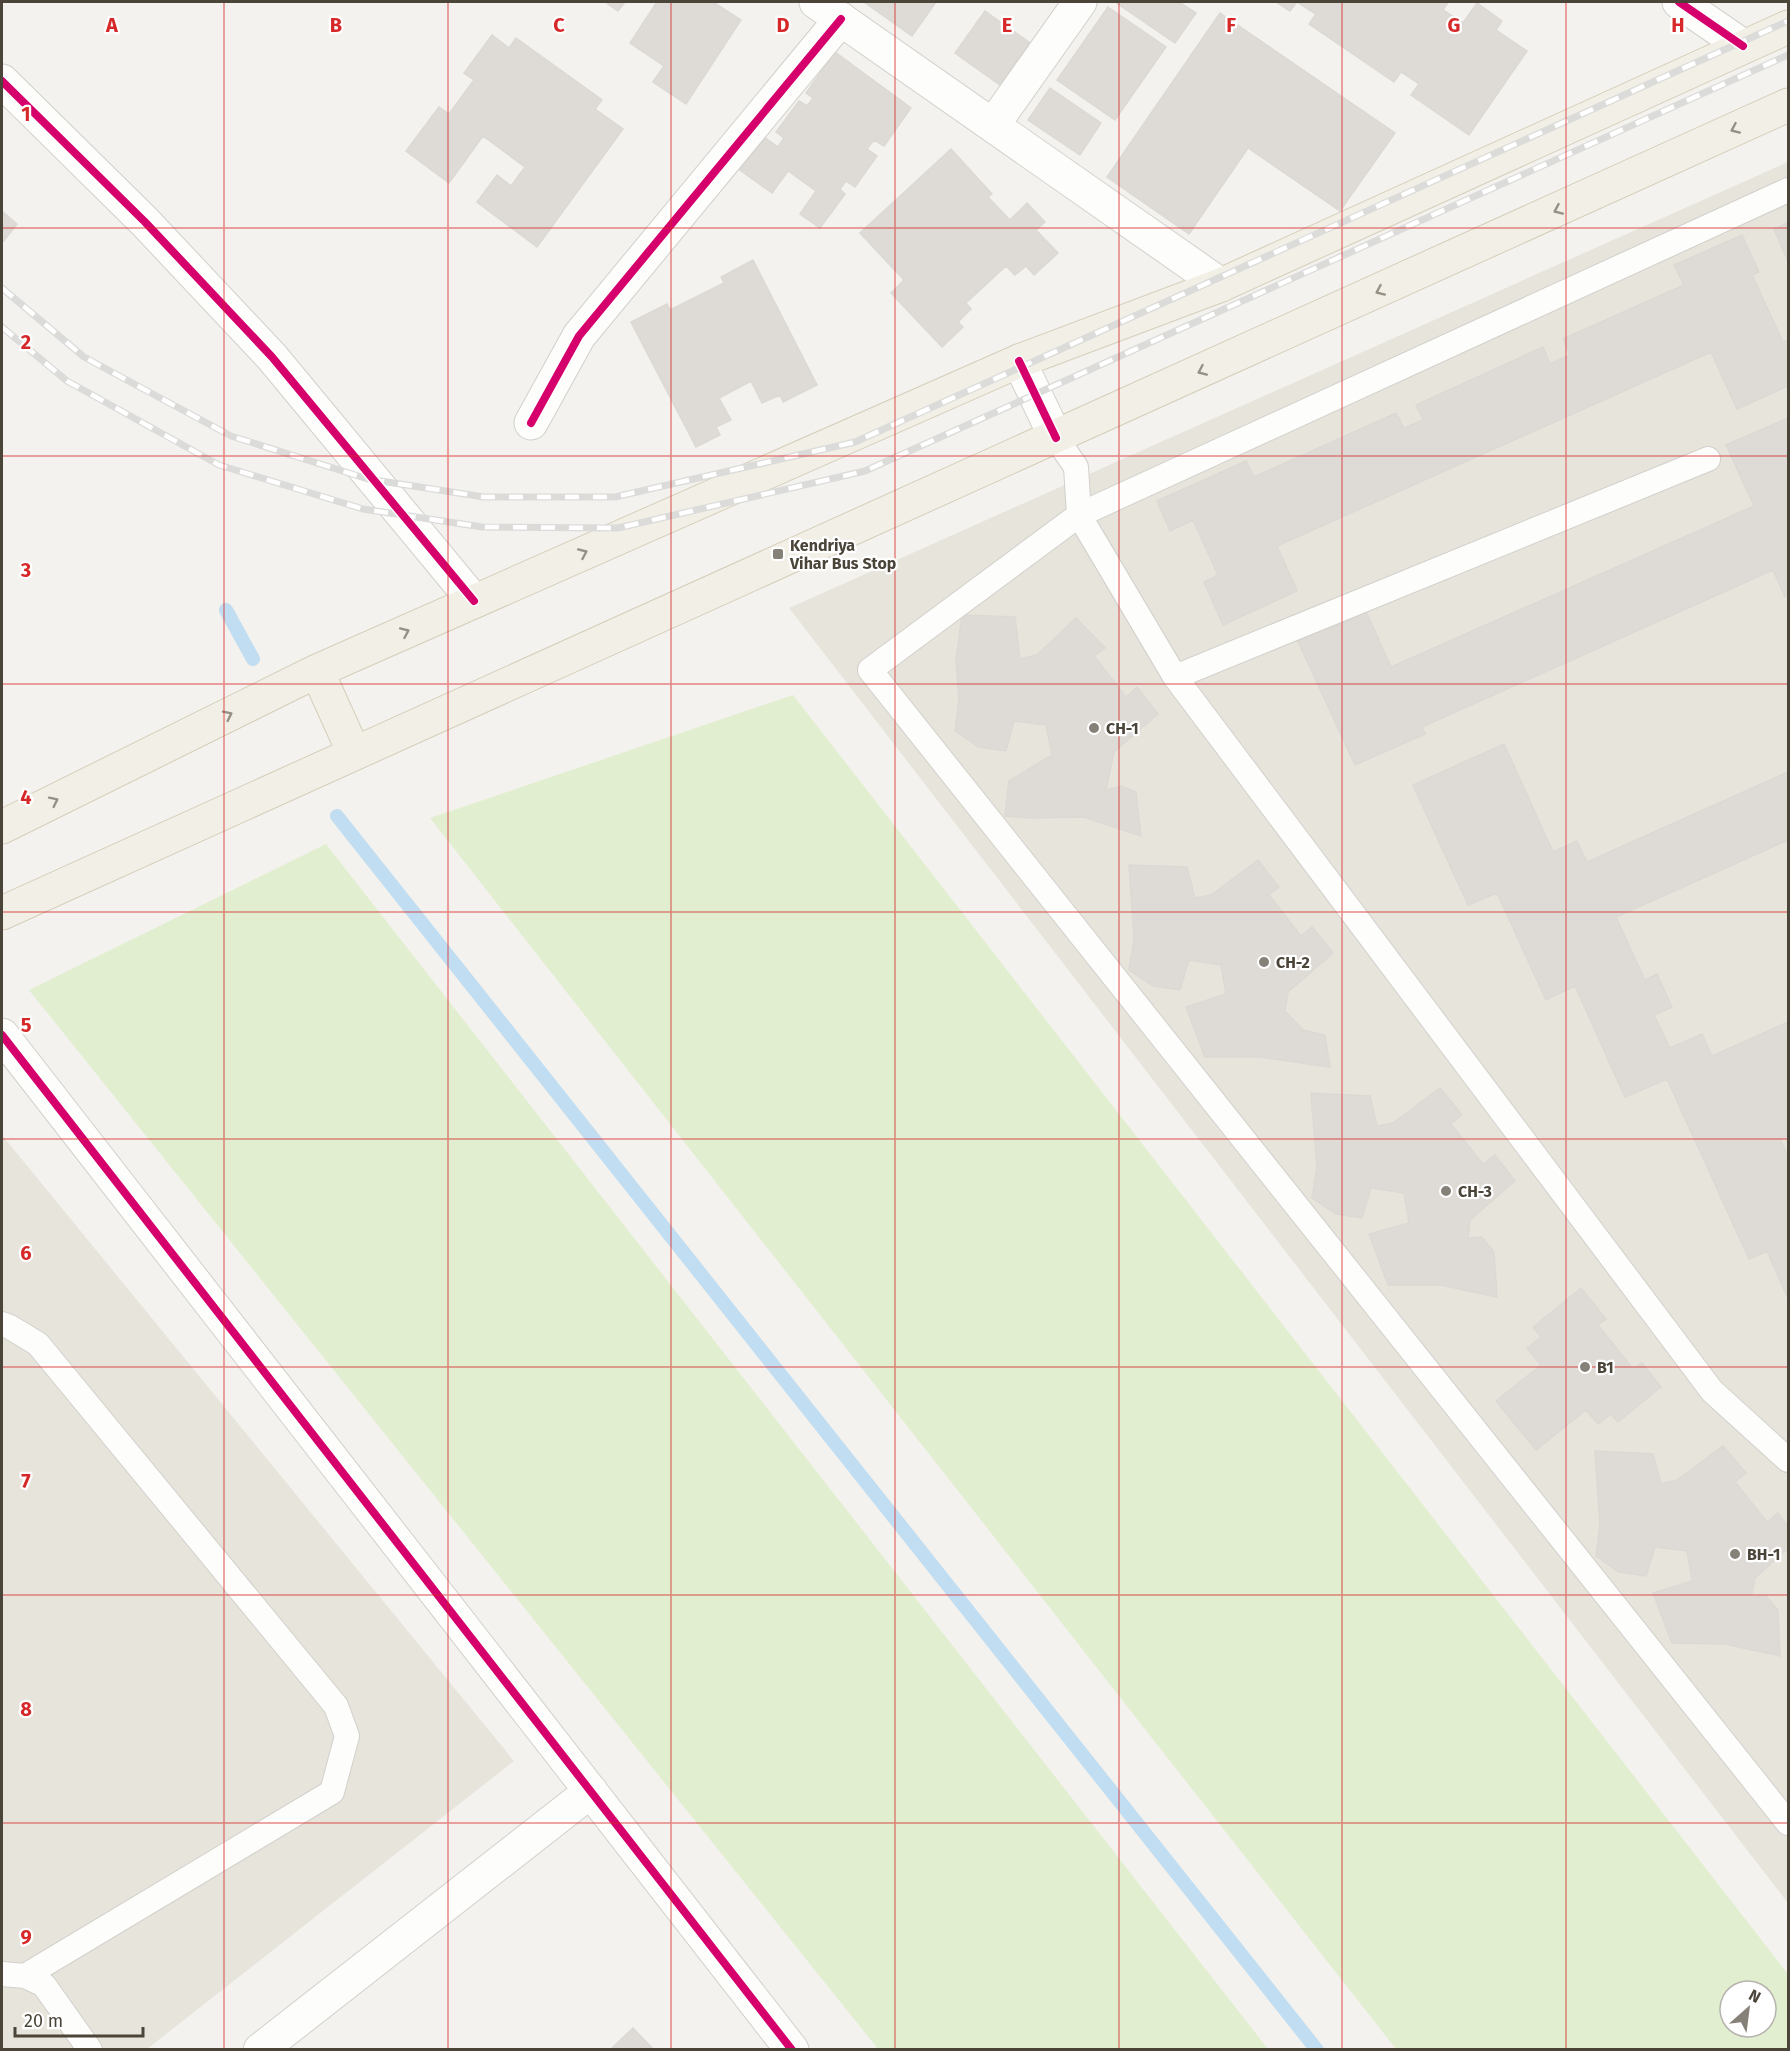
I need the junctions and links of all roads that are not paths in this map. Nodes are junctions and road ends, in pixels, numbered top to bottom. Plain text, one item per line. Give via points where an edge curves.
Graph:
1 (1080, 2) edge
2 (1679, 2) edge
3 (829, 10) edge
4 (1788, 27) edge
5 (1743, 46) junction
6 (2, 81) edge
7 (1788, 105) edge
8 (993, 125) junction
9 (1788, 190) edge
10 (1221, 285) junction
11 (1019, 361) junction
12 (531, 423) dead end
13 (1056, 438) junction
14 (1708, 459) dead end
15 (1079, 515) junction
16 (474, 601) junction
17 (316, 671) junction
18 (1175, 677) junction
19 (354, 753) junction
20 (2, 828) edge
21 (2, 913) edge
22 (2, 1035) edge
23 (2, 1324) edge
24 (1788, 1460) edge
25 (591, 1791) junction
26 (1788, 1823) edge
27 (13, 1975) edge
28 (90, 2049) edge
29 (260, 2049) edge
30 (792, 2049) edge

1 - 8 street
2 - 5 street
3 - 8 street
3 - 12 street via 579,336
4 - 5 main road
5 - 10 main road
6 - 16 street via 145,222 272,357
7 -> 13 main road
8 - 10 street
9 - 15 lane
10 - 11 main road
11 - 13 street
16 -> 11 main road
13 - 15 lane via 1076,467
13 - 19 main road
14 - 18 lane
15 - 18 lane
15 - 26 lane via 870,670
17 -> 16 main road
17 - 19 main road
20 -> 17 main road
18 - 24 lane via 1712,1391
19 - 21 main road
22 - 25 street
23 - 27 lane via 38,1344 336,1706 347,1736 332,1792
25 - 29 street
25 - 30 street
27 - 28 lane via 44,1985

